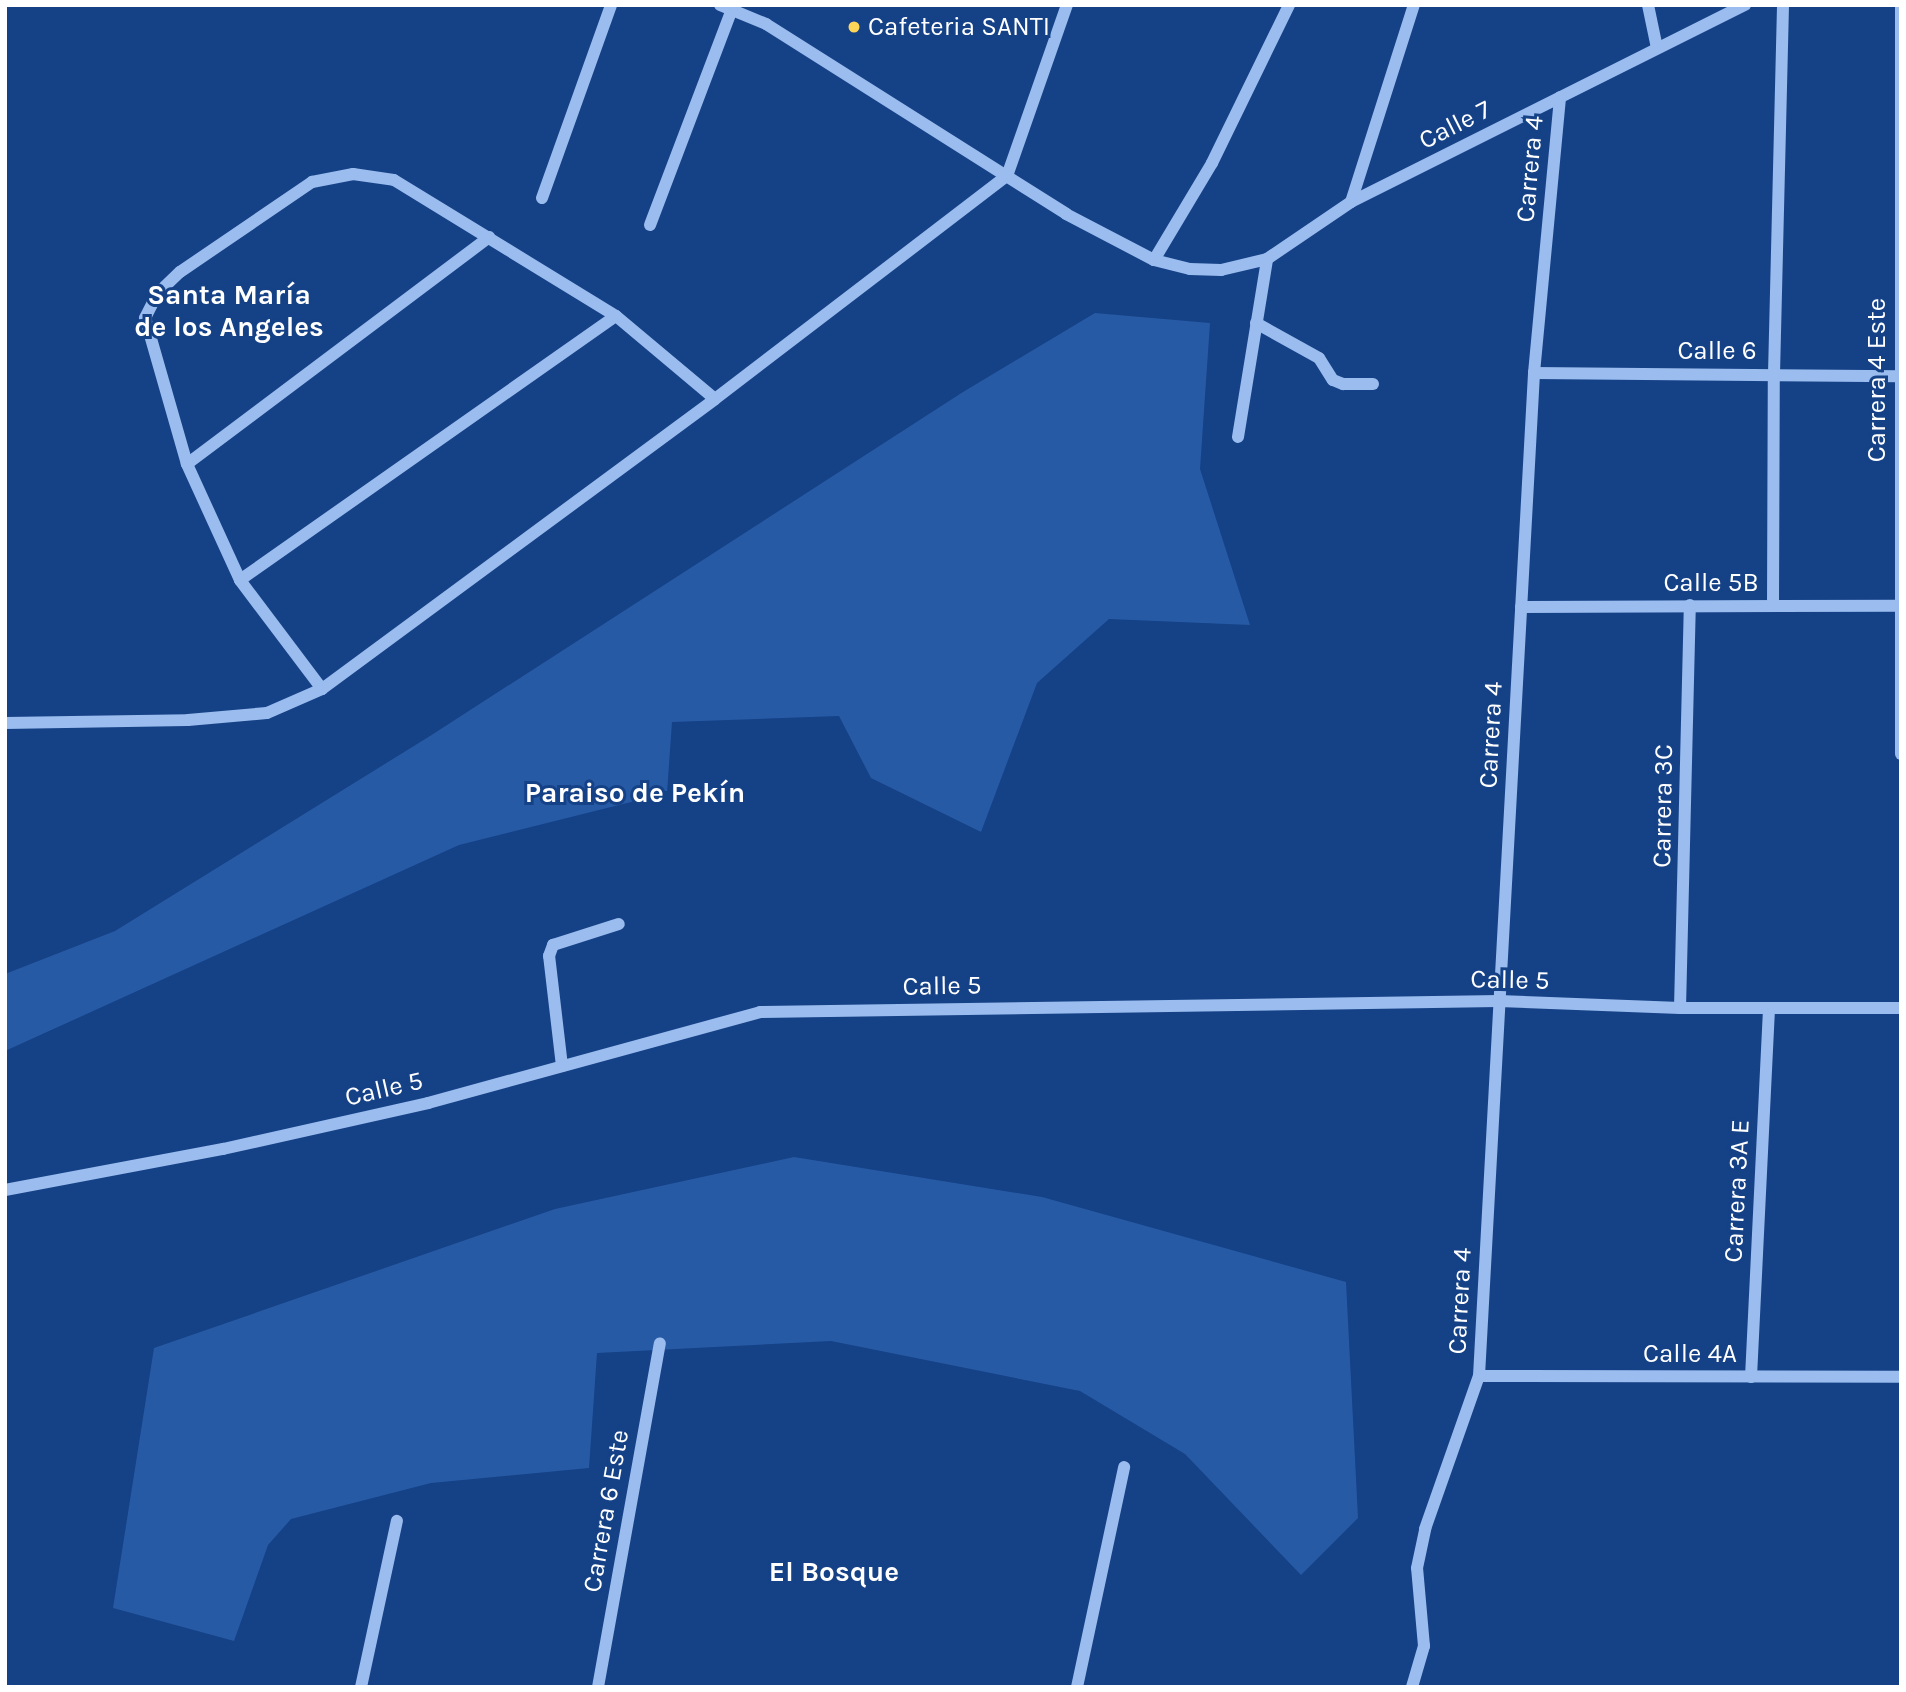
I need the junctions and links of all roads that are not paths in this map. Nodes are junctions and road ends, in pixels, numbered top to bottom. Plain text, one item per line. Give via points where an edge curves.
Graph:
1 (611, 5) edge
2 (1067, 5) edge
3 (1289, 5) edge
4 (1414, 5) edge
5 (1648, 5) edge
6 (1745, 5) edge
7 (1783, 5) edge
8 (1900, 5) edge
9 (726, 7) edge
10 (1657, 48) junction
11 (1560, 97) junction
12 (1007, 176) junction
13 (542, 198) dead end
14 (1351, 202) junction
15 (650, 225) dead end
16 (489, 237) junction
17 (1267, 259) junction
18 (1154, 260) junction
19 (616, 316) junction
20 (1256, 323) junction
21 (1534, 373) junction
22 (1774, 374) junction
23 (1899, 376) edge
24 (1373, 384) dead end
25 (715, 399) junction
26 (1238, 437) dead end
27 (187, 464) junction
28 (240, 580) junction
29 (1690, 606) junction
30 (1773, 606) junction
31 (1900, 606) edge
32 (1521, 607) junction
33 (322, 689) junction
34 (5, 723) edge
35 (1901, 754) edge
36 (619, 924) dead end
37 (1499, 1001) junction
38 (1769, 1007) junction
39 (1680, 1008) junction
40 (1901, 1008) edge
41 (562, 1066) junction
42 (5, 1190) edge
43 (660, 1344) dead end
44 (1479, 1376) junction
45 (1751, 1377) junction
46 (1901, 1377) edge
47 (1124, 1467) dead end
48 (397, 1521) dead end
49 (361, 1687) edge
50 (598, 1687) edge
51 (1077, 1687) edge
52 (1412, 1687) edge

1 - 13 street
2 - 12 street
3 - 18 street via 1212,163
4 - 14 street
5 - 10 street
6 - 10 street, Calle 7
7 - 22 street
8 - 23 street, Carrera 4 Este
9 - 12 street via 766,24
9 - 15 street
10 - 11 street, Calle 7
11 - 14 street, Calle 7
11 - 21 street, Carrera 4
12 - 18 street via 1066,214
12 - 25 street
14 - 17 street, Calle 7
16 - 19 street
16 - 27 street
16 - 27 street via 394,180 353,174 312,182 180,272 157,294 145,318
17 - 18 street via 1221,270 1190,269
17 - 20 street
19 - 25 street
19 - 28 street
20 - 24 street via 1319,358 1333,380
20 - 26 street
21 - 22 street, Calle 6
21 - 32 street, Carrera 4
22 - 23 street, Calle 6
22 - 30 street
23 - 31 street, Carrera 4 Este
25 - 33 street
27 - 28 street
28 - 33 street
29 - 30 street, Calle 5B
29 - 32 street, Calle 5B
29 - 39 street, Carrera 3C
30 - 31 street, Calle 5B
31 - 35 street, Carrera 4 Este
32 - 37 street, Carrera 4
33 - 34 street via 267,713 188,720
36 - 41 street via 553,945 549,956
37 - 39 street, Calle 5
37 - 41 street, Calle 5 via 760,1012
37 - 44 street, Carrera 4
38 - 39 street, Calle 5
38 - 40 street, Calle 5
38 - 45 street, Carrera 3A E
41 - 42 street, Calle 5 via 428,1103 235,1146
43 - 50 street, Carrera 6 Este
44 - 45 street, Calle 4A
44 - 52 street, Carrera 4 via 1425,1530 1417,1568 1424,1646
45 - 46 street, Calle 4A
47 - 51 street
48 - 49 street

